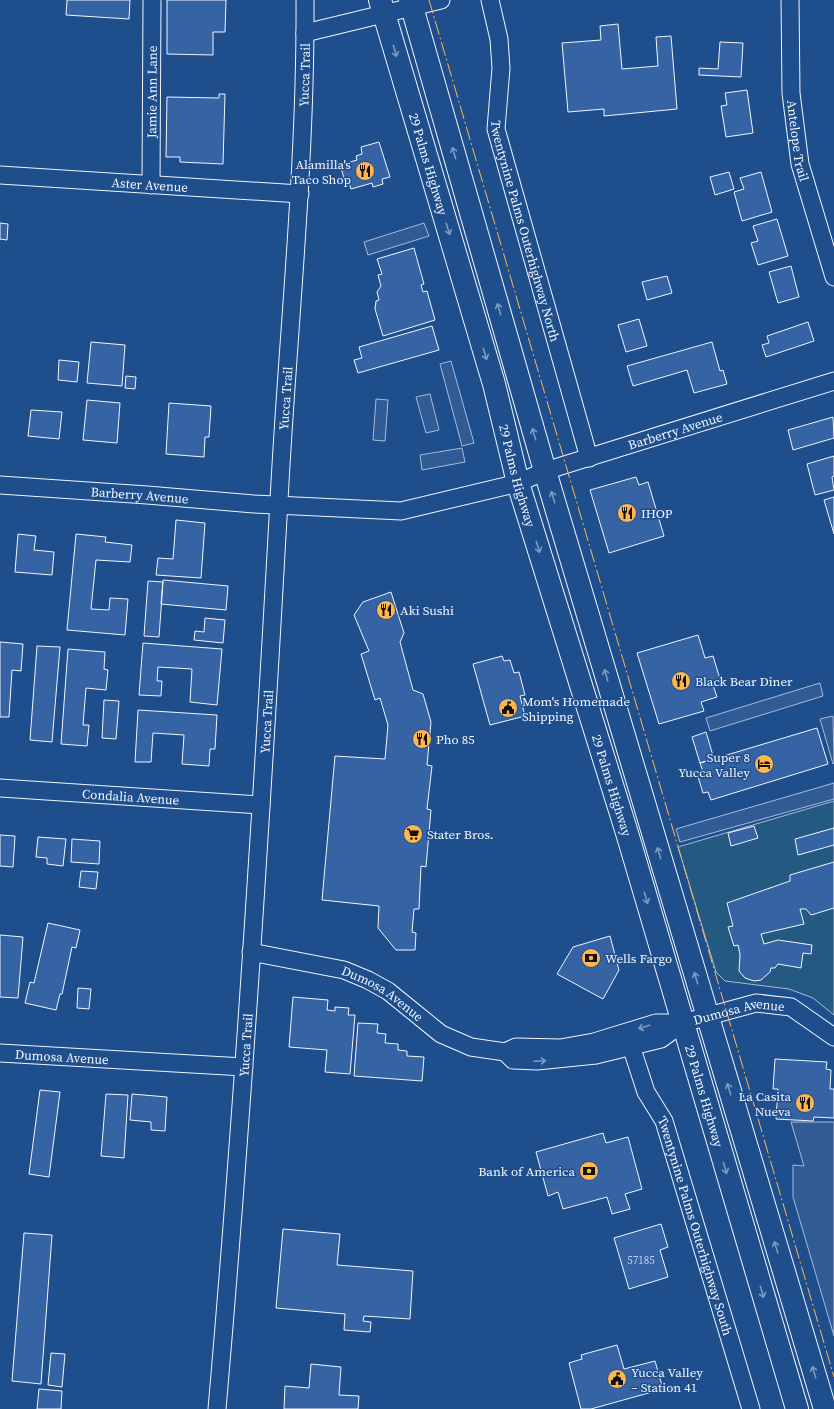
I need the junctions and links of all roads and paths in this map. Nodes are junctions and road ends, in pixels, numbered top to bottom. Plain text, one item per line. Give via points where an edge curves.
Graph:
1 (152, 0) edge
2 (305, 0) edge
3 (441, 0) edge
4 (490, 0) edge
5 (790, 0) edge
6 (410, 3) edge
7 (382, 7) edge
8 (305, 33) junction
9 (0, 175) edge
10 (151, 185) junction
11 (300, 194) junction
12 (834, 277) edge
13 (834, 381) edge
14 (589, 458) junction
15 (545, 471) junction
16 (518, 483) junction
17 (0, 486) edge
18 (279, 504) junction
19 (0, 788) edge
20 (261, 805) junction
21 (252, 952) junction
22 (706, 1016) junction
23 (682, 1023) junction
24 (834, 1038) edge
25 (631, 1046) junction
26 (0, 1052) edge
27 (505, 1052) junction
28 (244, 1067) junction
29 (217, 1409) edge
30 (751, 1409) edge
31 (797, 1409) edge
32 (825, 1409) edge

1 - 10 street, Jamie Ann Lane
2 - 8 street, Yucca Trail
3 - 6 street
4 - 14 street, Twentynine Palms Outerhighway North via 499,39 501,68 496,129
5 - 12 street, Antelope Trail via 790,93 800,164
6 - 7 street
15 -> 6 main road, 29 Palms Highway
7 - 8 street
7 -> 16 main road, 29 Palms Highway via 494,384
8 - 11 street, Yucca Trail
9 - 10 street, Aster Avenue
10 - 11 street, Aster Avenue
11 - 18 street, Yucca Trail
13 - 14 street, Barberry Avenue
14 - 15 street, Barberry Avenue
15 - 16 street, Barberry Avenue
22 -> 15 main road, 29 Palms Highway
16 - 18 street, Barberry Avenue via 401,511
16 -> 23 main road, 29 Palms Highway via 628,833
17 - 18 street, Barberry Avenue
18 - 20 street, Yucca Trail
19 - 20 street, Condalia Avenue
20 - 21 street, Yucca Trail
21 - 27 street, Dumosa Avenue via 344,970 388,991 441,1034 472,1047
21 - 28 street, Yucca Trail
22 - 23 street, Dumosa Avenue
22 - 24 street, Dumosa Avenue via 756,1003 791,1007
32 -> 22 main road, 29 Palms Highway
23 - 25 street, Dumosa Avenue via 661,1039
23 -> 27 street, Dumosa Avenue via 656,1023 594,1042 560,1048 516,1047
23 -> 31 main road, 29 Palms Highway
27 -> 25 street, Dumosa Avenue via 513,1060 537,1062 596,1055
25 - 30 street, Twentynine Palms Outerhighway South via 646,1092 664,1121
26 - 28 street, Dumosa Avenue
28 - 29 street, Yucca Trail

